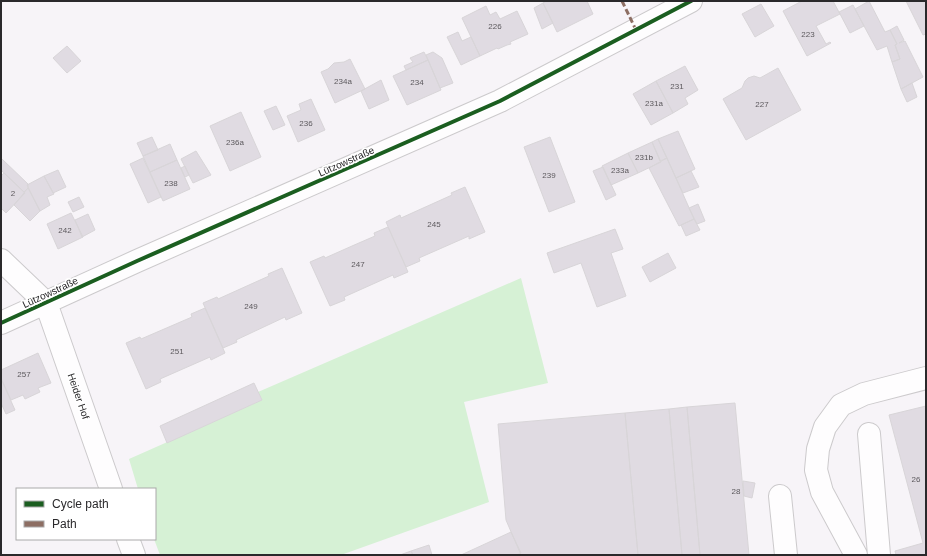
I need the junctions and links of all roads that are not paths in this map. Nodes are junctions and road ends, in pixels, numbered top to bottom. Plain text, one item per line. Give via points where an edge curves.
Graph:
1 (691, 1) edge
2 (1, 260) edge
3 (46, 302) junction
4 (1, 323) edge
5 (926, 378) edge
6 (869, 434) dead end
7 (111, 488) edge
8 (780, 496) dead end
9 (128, 540) edge
10 (134, 555) edge
11 (786, 555) edge
12 (856, 555) edge
13 (879, 555) edge

1 - 3 street, Lützowstraße via 500,101
2 - 3 street
3 - 4 street, Lützowstraße
3 - 7 street, Heider Hof
5 - 12 street via 864,394 841,405 825,427 818,450 816,470 822,492
6 - 13 street
8 - 11 street
9 - 10 street

